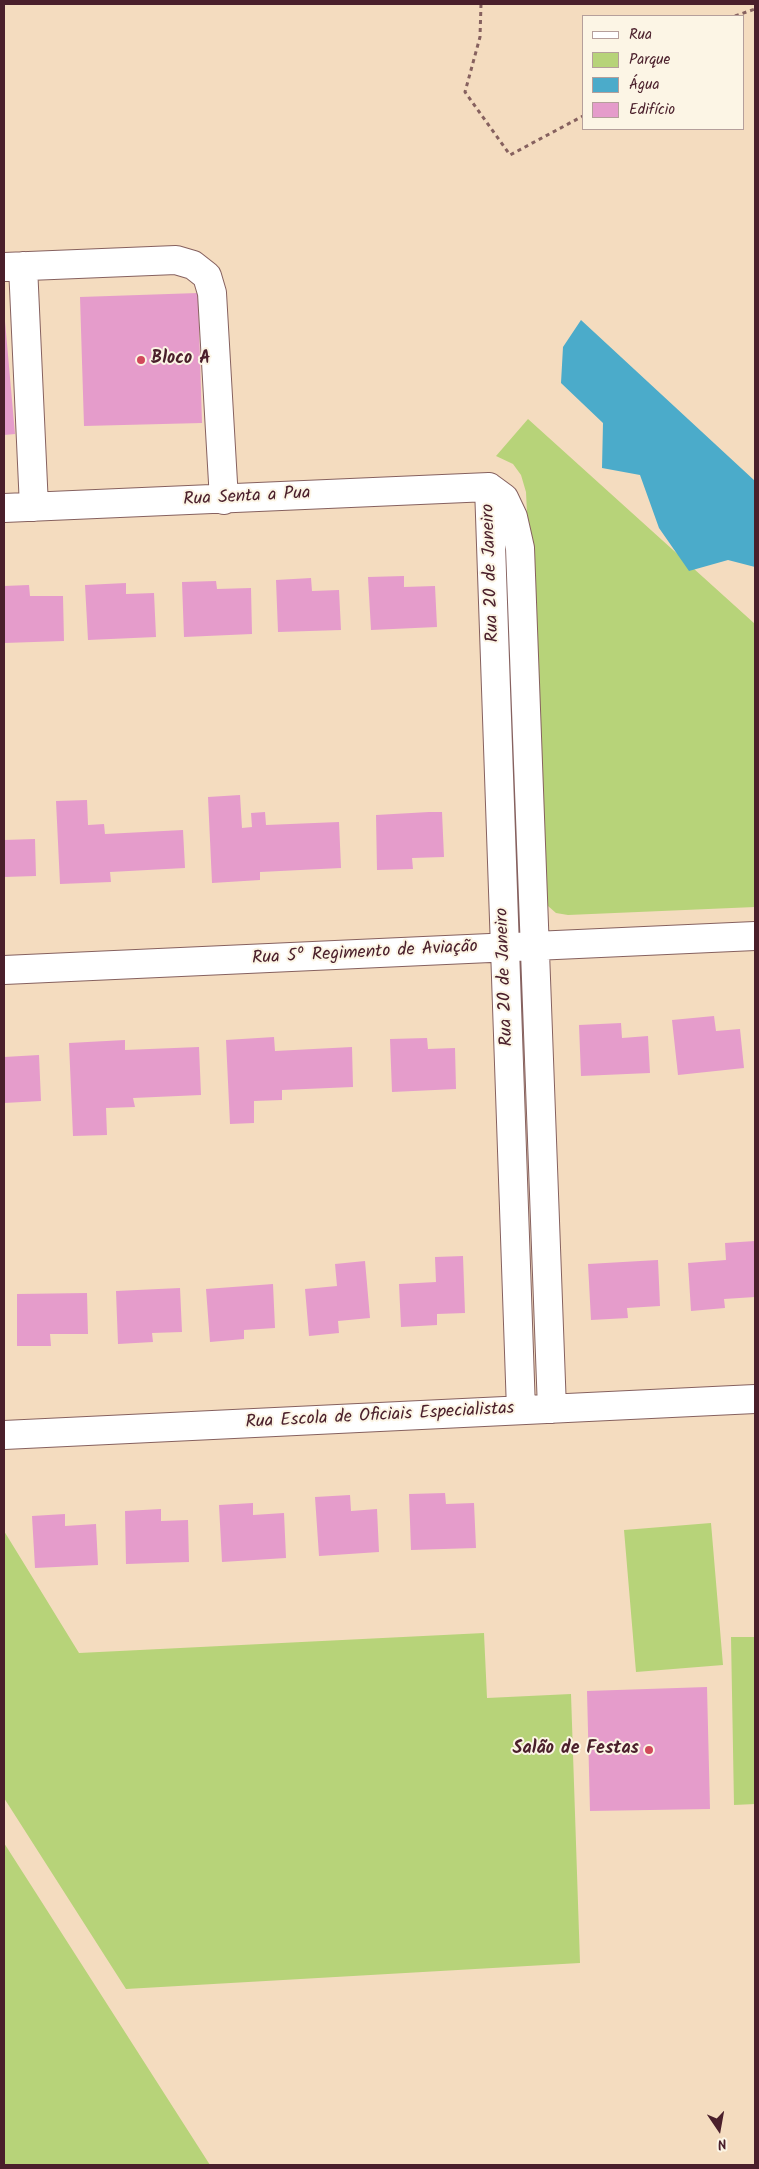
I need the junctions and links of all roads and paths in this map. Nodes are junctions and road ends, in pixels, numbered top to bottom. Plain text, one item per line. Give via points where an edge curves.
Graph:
1 (481, 4) edge
2 (755, 9) edge
3 (738, 15) edge
4 (582, 117) edge
5 (13, 267) edge
6 (489, 487) junction
7 (224, 500) junction
8 (34, 507) junction
9 (4, 508) edge
10 (755, 936) edge
11 (535, 947) junction
12 (505, 948) junction
13 (4, 970) edge
14 (755, 1399) edge
15 (552, 1409) junction
16 (521, 1410) junction
17 (4, 1435) edge

1 - 4 path via 480,37 466,92 510,155
2 - 3 path
5 - 7 street via 176,260 193,265 207,276 212,293
5 - 8 street
6 - 7 street, Rua Senta a Pua
6 - 11 street, Rua 20 de Janeiro via 504,498 513,517 520,548
6 - 12 street, Rua 20 de Janeiro
7 - 8 street, Rua Senta a Pua
8 - 9 street, Rua Senta a Pua
10 - 11 street, Rua 5º Regimento de Aviação
11 - 12 street, Rua 5º Regimento de Aviação
11 - 15 street, Rua 20 de Janeiro
12 - 13 street, Rua 5º Regimento de Aviação
12 - 16 street, Rua 20 de Janeiro
14 - 15 street, Rua Escola de Oficiais Especialistas
15 - 16 street, Rua Escola de Oficiais Especialistas
16 - 17 street, Rua Escola de Oficiais Especialistas

